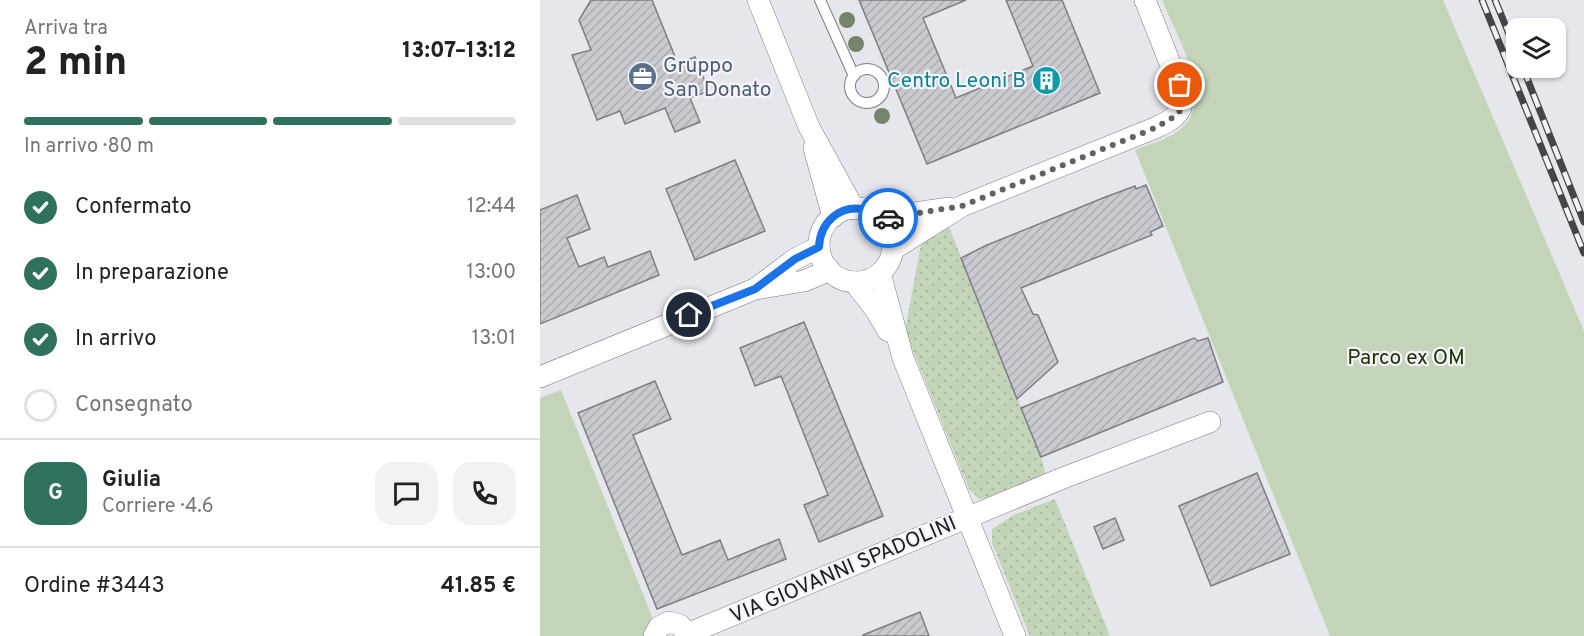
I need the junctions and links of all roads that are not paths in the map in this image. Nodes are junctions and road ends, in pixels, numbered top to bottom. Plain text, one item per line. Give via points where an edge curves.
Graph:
1 (758, 0) edge
2 (819, 0) edge
3 (1146, 0) edge
4 (854, 76) dead end
5 (809, 127) junction
6 (962, 206) junction
7 (854, 209) junction
8 (833, 217) junction
9 (881, 219) junction
10 (819, 247) junction
11 (892, 250) junction
12 (830, 270) junction
13 (880, 273) junction
14 (854, 282) junction
15 (755, 289) junction
16 (903, 357) junction
17 (540, 377) edge
18 (1210, 422) dead end
19 (966, 518) junction
20 (687, 635) edge
21 (654, 636) edge
22 (1015, 636) edge

1 - 5 street
2 - 4 lane
3 - 6 street via 1183,96 1183,106 1177,115 1155,128
5 - 7 street
5 - 8 street
6 - 9 street
6 - 11 street
7 - 8 street
7 - 9 street via 871,212
8 - 10 street via 822,230
9 - 11 street via 890,233
10 - 12 street
10 - 15 street via 795,259
11 - 13 street
12 - 14 street, VIA GIOVANNI SPADOLINI via 839,278
12 - 15 street via 804,281
13 - 14 street
13 - 16 street, VIA GIOVANNI SPADOLINI
14 - 16 street, VIA GIOVANNI SPADOLINI
15 - 17 street
16 - 19 street, VIA GIOVANNI SPADOLINI
18 - 19 street, VIA GIOVANNI SPADOLINI
19 - 20 street, VIA GIOVANNI SPADOLINI
19 - 22 street, VIA GIOVANNI SPADOLINI
20 - 21 street, VIA GIOVANNI SPADOLINI via 680,625 669,622 659,627

